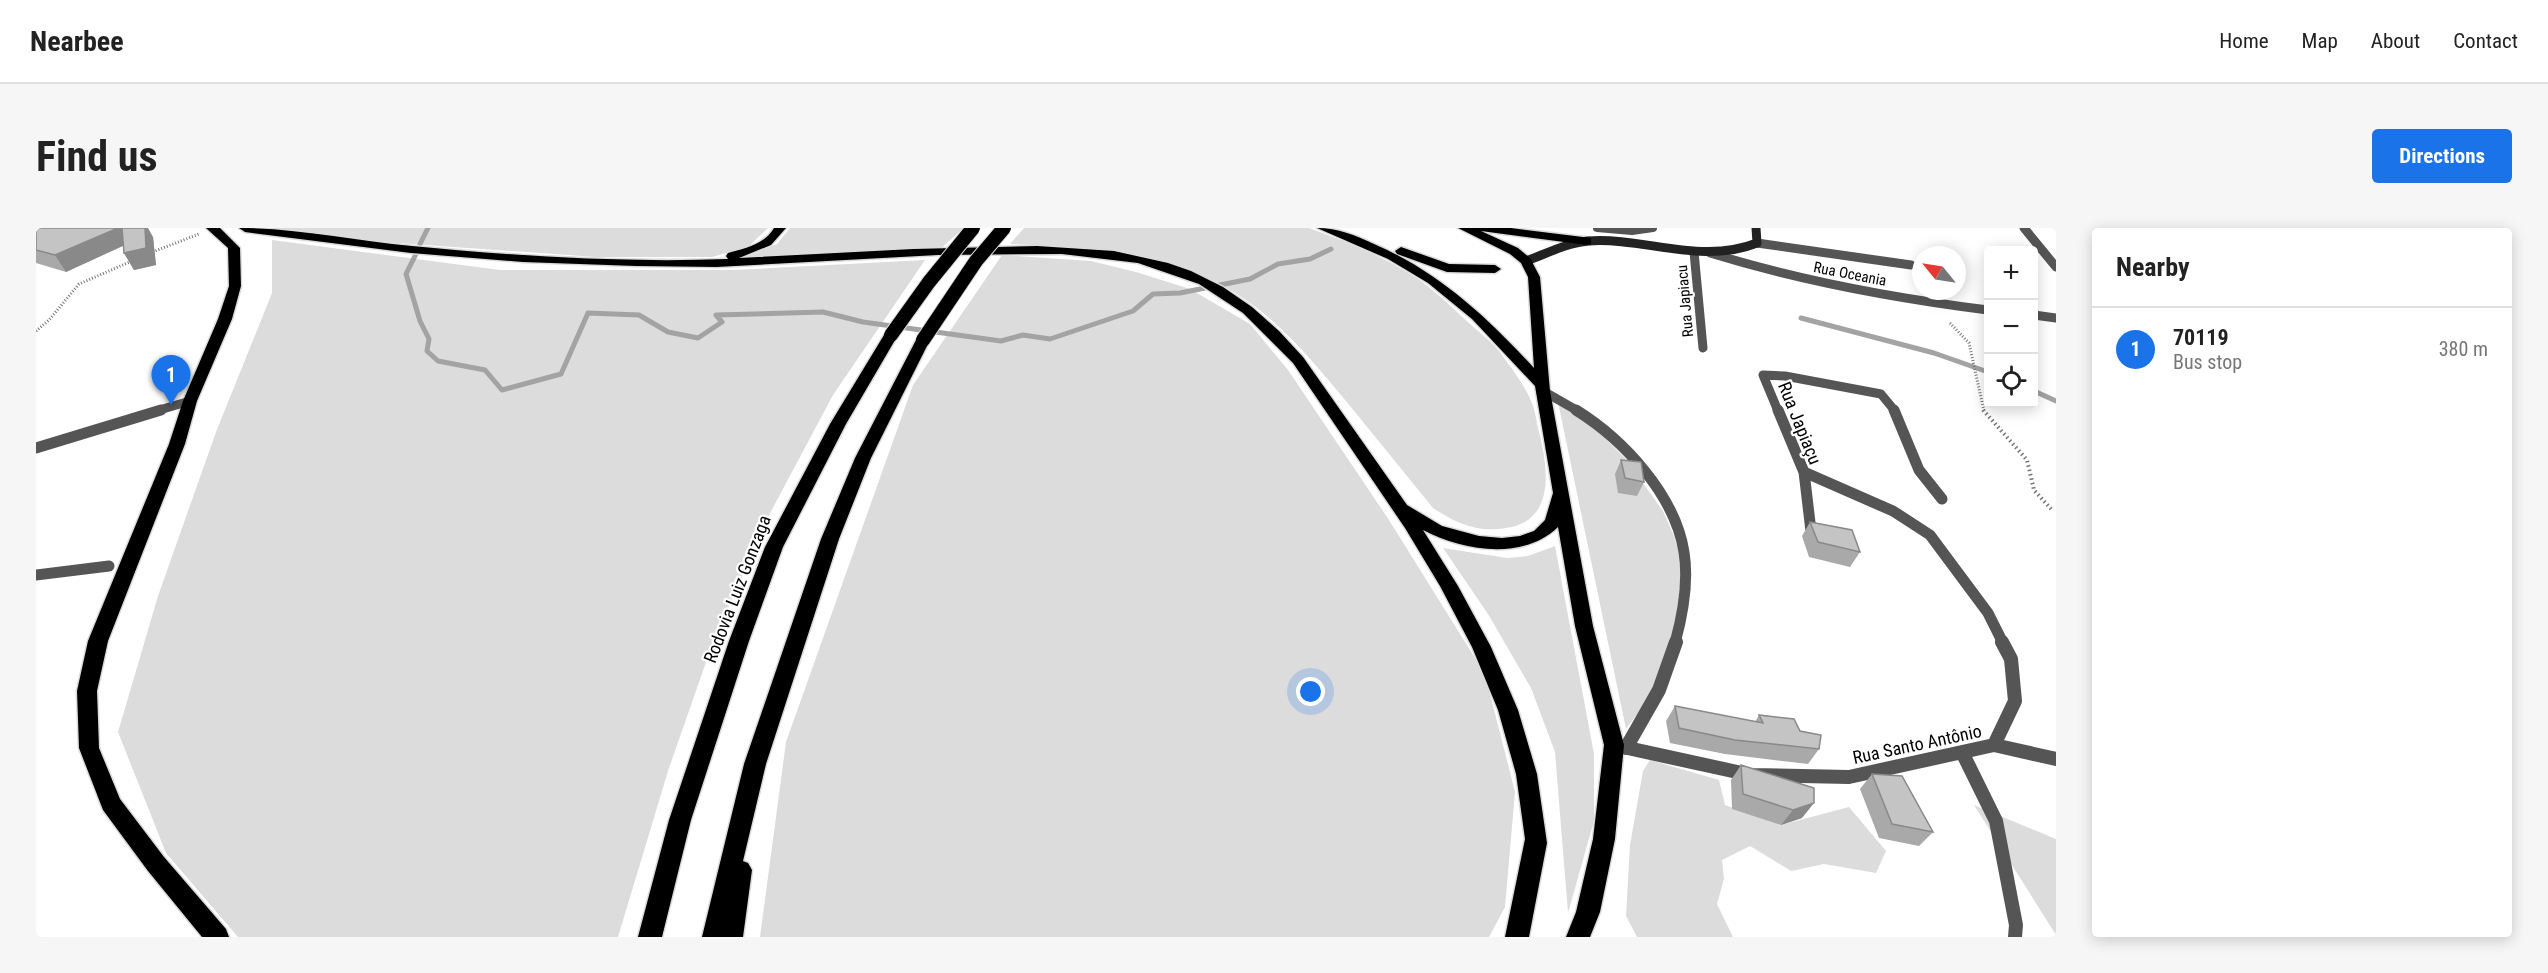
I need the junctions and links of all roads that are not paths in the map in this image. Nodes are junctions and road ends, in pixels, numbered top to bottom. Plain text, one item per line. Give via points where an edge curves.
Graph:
1 (245, 228) edge
2 (780, 228) edge
3 (974, 228) edge
4 (1004, 228) edge
5 (1323, 228) edge
6 (1350, 228) edge
7 (1464, 228) edge
8 (1482, 228) edge
9 (1597, 228) edge
10 (1653, 228) edge
11 (1756, 228) edge
12 (2024, 228) edge
13 (213, 229) edge
14 (1587, 241) junction
15 (1757, 243) junction
16 (1694, 252) junction
17 (1710, 253) junction
18 (1526, 261) junction
19 (695, 263) junction
20 (1911, 265) dead end
21 (2056, 267) edge
22 (1495, 268) junction
23 (1416, 271) junction
24 (1984, 309) edge
25 (2038, 316) edge
26 (2056, 318) edge
27 (1703, 348) dead end
28 (1543, 388) junction
29 (190, 401) junction
30 (36, 448) edge
31 (1804, 472) junction
32 (1560, 488) junction
33 (1392, 493) junction
34 (1942, 499) dead end
35 (1811, 531) edge
36 (109, 566) dead end
37 (36, 575) edge
38 (1994, 745) junction
39 (1620, 746) junction
40 (1962, 752) junction
41 (2056, 759) edge
42 (755, 764) junction
43 (217, 937) edge
44 (650, 937) edge
45 (714, 937) edge
46 (731, 937) edge
47 (1516, 937) edge
48 (1578, 937) edge
49 (2015, 937) edge

1 - 19 highway via 430,252
2 - 19 highway via 771,240 750,250
3 - 44 highway, Rodovia Luiz Gonzaga, bridge via 891,335 838,424 774,547 680,820
4 - 42 highway, bridge via 976,261 923,340 863,458 830,539
5 - 23 highway
6 - 22 highway via 1430,264
7 - 18 highway via 1514,251
8 - 14 highway
9 - 10 lane
11 - 15 street
12 - 21 street
13 - 29 highway via 234,248 235,286
14 - 16 street
14 - 18 street
15 - 17 street via 1748,248
15 - 20 street
16 - 17 street
16 - 27 street, Rua Japiacu
17 - 24 street, Rua Oceania via 1788,276
18 - 22 highway
18 - 28 highway via 1534,277
19 - 33 highway via 1015,250 1071,251 1157,265 1195,278 1248,309 1281,340
22 - 23 highway via 1448,275
23 - 28 highway via 1469,309
25 - 26 street
28 - 32 highway
28 - 39 street via 1618,444 1659,495 1680,534 1685,597 1676,636 1650,709
29 - 30 street
29 - 43 highway via 177,444 98,641 87,691 89,747 111,804
31 - 34 street, Rua Japiaçu via 1763,375 1881,394 1894,410 1919,470
31 - 35 street, Rua Japiaçu
31 - 38 street, Rua Santo Antônio via 1893,511 1930,535 1988,613 2011,659 2015,701
32 - 33 highway via 1551,524 1537,535 1489,544 1435,530 1413,517
32 - 39 highway via 1584,626
33 - 47 highway via 1493,672 1527,764 1537,842
36 - 37 street
38 - 40 street, Rua Santo Antônio
38 - 41 street
39 - 40 street, Rua Santo Antônio via 1751,775 1838,777
39 - 48 highway via 1588,912
40 - 49 street via 1996,821
42 - 45 highway
42 - 46 highway

